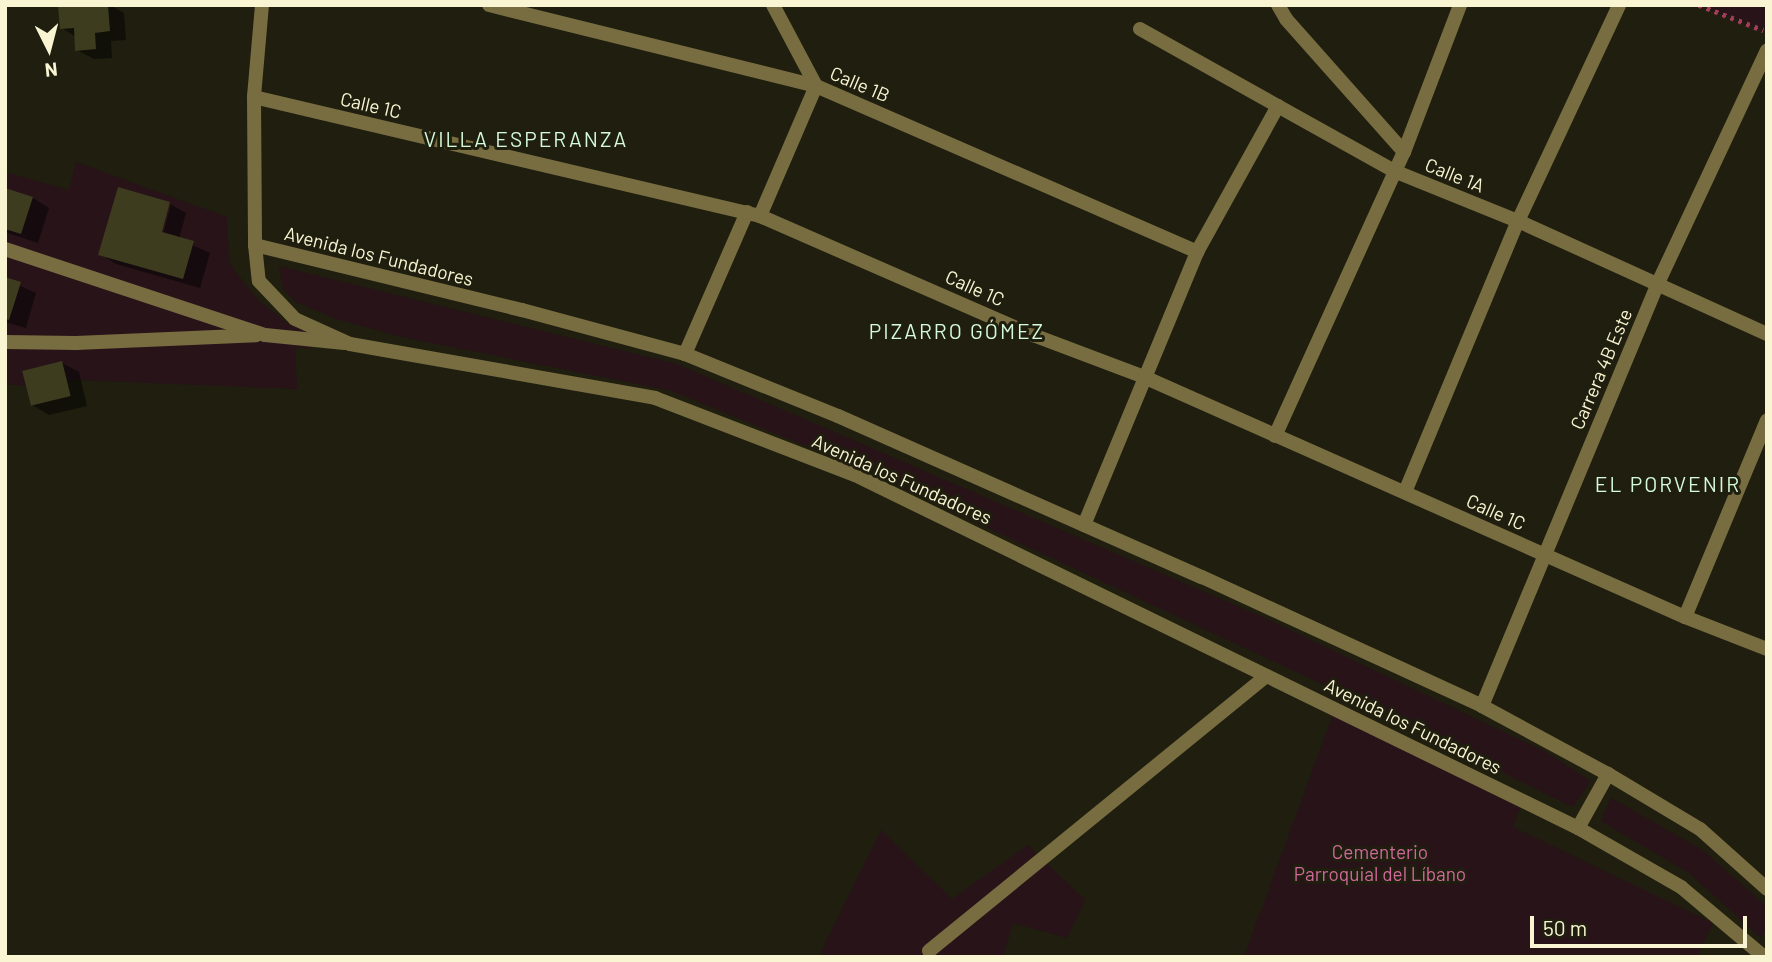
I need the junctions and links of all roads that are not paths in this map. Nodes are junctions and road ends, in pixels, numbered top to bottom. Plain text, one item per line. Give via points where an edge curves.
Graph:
1 (262, 5) edge
2 (489, 5) edge
3 (773, 5) edge
4 (1278, 5) edge
5 (1460, 5) edge
6 (1619, 5) edge
7 (1140, 29) dead end
8 (1767, 50) edge
9 (816, 86) junction
10 (254, 97) junction
11 (1278, 106) junction
12 (1404, 152) junction
13 (1394, 171) junction
14 (753, 214) junction
15 (1518, 221) junction
16 (255, 246) junction
17 (5, 249) edge
18 (1197, 252) junction
19 (1658, 283) junction
20 (1767, 334) edge
21 (265, 335) junction
22 (5, 342) edge
23 (350, 344) junction
24 (685, 354) junction
25 (1144, 377) junction
26 (1767, 420) edge
27 (1275, 436) junction
28 (1405, 492) junction
29 (1084, 525) junction
30 (1544, 555) junction
31 (1685, 617) junction
32 (1767, 649) edge
33 (1266, 676) junction
34 (1482, 706) junction
35 (1608, 774) junction
36 (1577, 828) junction
37 (1767, 890) edge
38 (929, 951) dead end
39 (1764, 954) edge

1 - 10 street
2 - 9 street, Calle 1B
3 - 9 street
4 - 12 street
5 - 12 street
6 - 15 street
7 - 11 street, Calle 1A
8 - 19 street, Carrera 4B Este
9 - 14 street
9 - 18 street, Calle 1B
10 - 14 street, Calle 1C
10 - 16 street
11 - 13 street, Calle 1A
11 - 18 street
12 - 13 street
13 - 15 street, Calle 1A
13 - 27 street
14 - 24 street
14 - 25 street, Calle 1C via 1033,335
15 - 19 street, Calle 1A
15 - 28 street
16 - 23 street, Avenida los Fundadores via 259,281 295,319
16 - 24 street, Avenida los Fundadores
17 - 21 street
18 - 25 street
19 - 20 street, Calle 1A
19 - 30 street, Carrera 4B Este
21 - 22 street
21 - 23 street
23 - 33 street, Avenida los Fundadores via 655,398 855,475
24 - 29 street, Avenida los Fundadores
25 - 27 street, Calle 1C
25 - 29 street
26 - 31 street
27 - 28 street, Calle 1C
28 - 30 street, Calle 1C
29 - 34 street, Avenida los Fundadores
30 - 31 street, Calle 1C
30 - 34 street, Carrera 4B Este
31 - 32 street, Calle 1C
33 - 36 street, Avenida los Fundadores
33 - 38 street
34 - 35 street, Avenida los Fundadores
35 - 36 street
35 - 37 street, Avenida los Fundadores via 1700,829
36 - 39 street, Avenida los Fundadores via 1681,887

